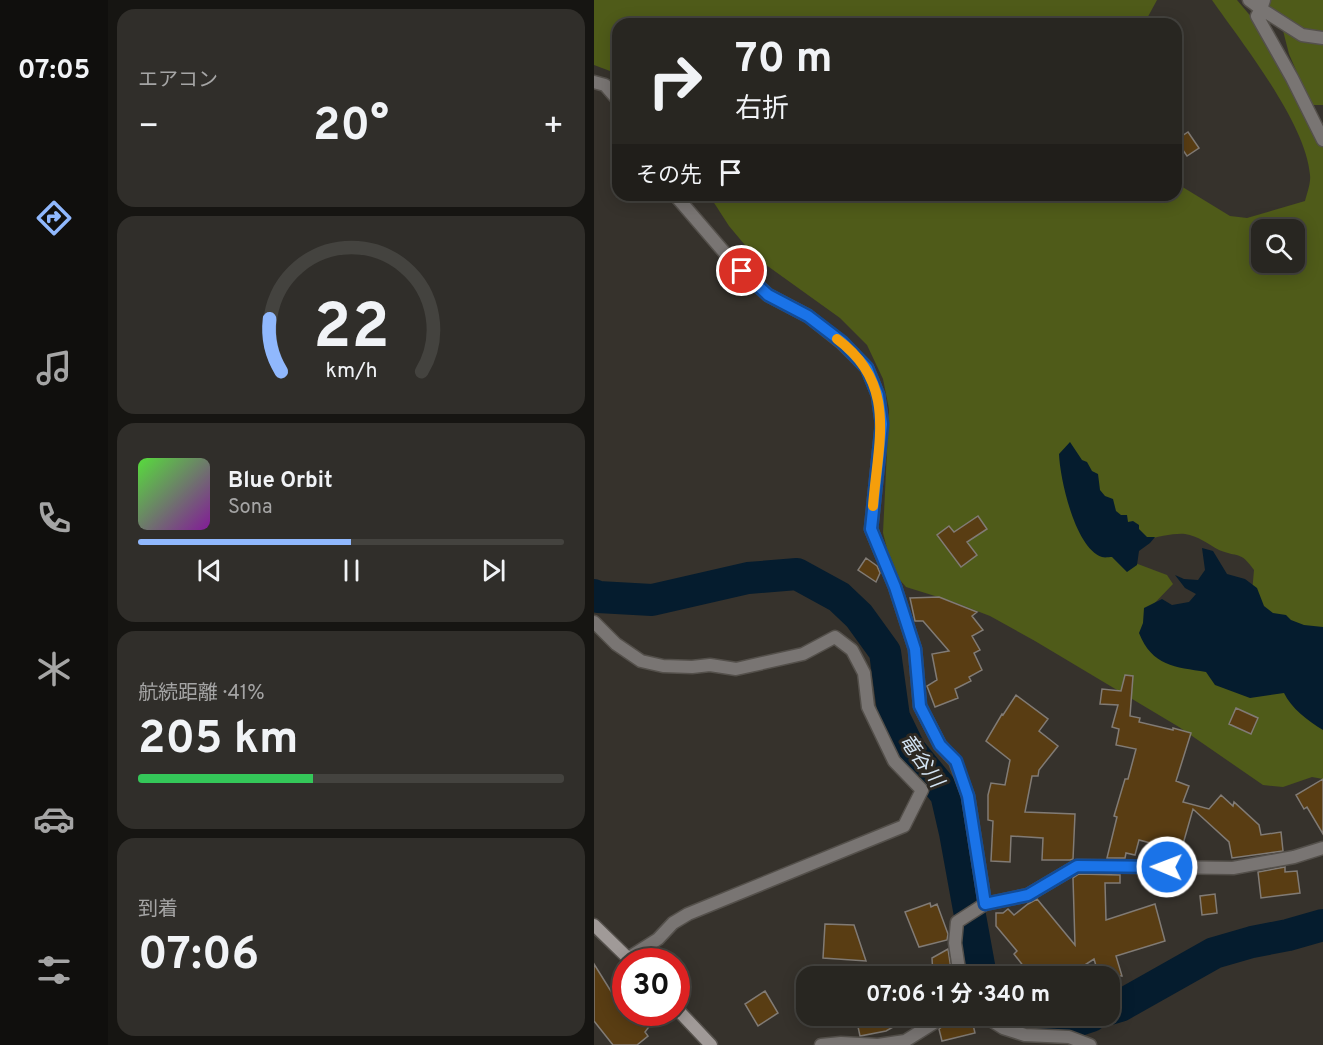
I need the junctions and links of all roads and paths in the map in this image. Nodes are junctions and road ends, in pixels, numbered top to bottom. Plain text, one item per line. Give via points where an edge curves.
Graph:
1 (1249, 0) edge
2 (1263, 4) edge
3 (1323, 38) edge
4 (594, 82) edge
5 (612, 93) edge
6 (1323, 140) edge
7 (680, 201) edge
8 (594, 622) edge
9 (1322, 851) edge
10 (985, 904) junction
11 (594, 925) edge
12 (618, 948) edge
13 (646, 948) edge
14 (958, 966) edge
15 (690, 1023) edge
16 (929, 1026) edge
17 (999, 1026) edge
18 (1024, 1040) edge
19 (711, 1045) edge
20 (821, 1045) edge
21 (1090, 1045) edge

1 - 2 street
2 - 3 street via 1302,35
2 - 6 street via 1257,16
4 - 5 street via 605,85
7 - 10 street via 730,259 768,295 808,316 867,368 878,395 882,424 871,529 915,649 920,706 940,745 956,761 968,796
8 - 13 street via 641,661 663,666 736,669 803,654 835,637 852,650 864,673 868,707 894,761 922,790 904,826 688,914
9 - 10 street via 1233,868 1077,866 1028,895
10 - 14 street via 957,922
11 - 12 main road
15 - 19 main road
16 - 20 street via 905,1041
17 - 18 street
18 - 21 street via 1069,1037

